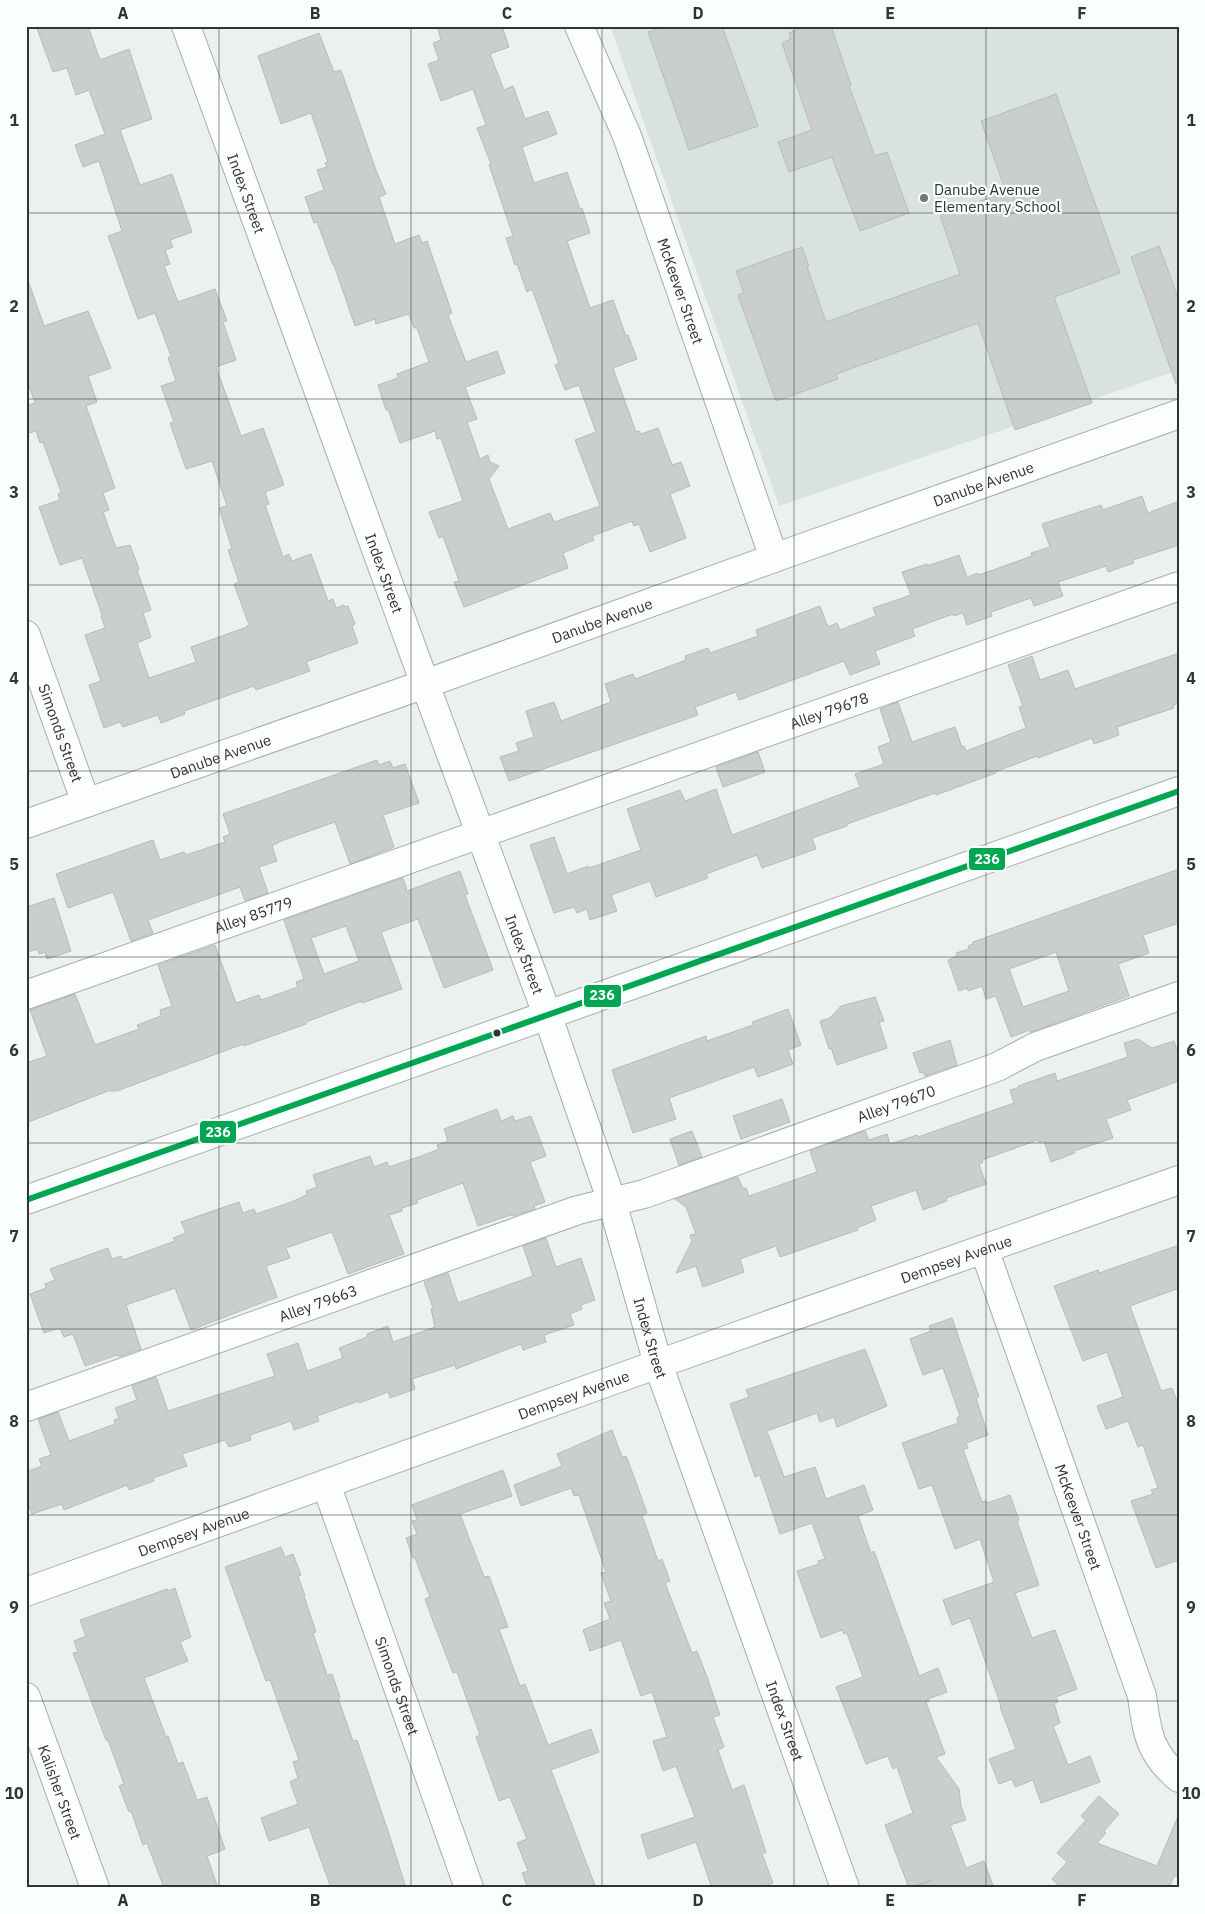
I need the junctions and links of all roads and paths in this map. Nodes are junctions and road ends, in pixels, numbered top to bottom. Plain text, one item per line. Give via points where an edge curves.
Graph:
1 (186, 26) edge
2 (579, 26) edge
3 (1179, 414) edge
4 (774, 558) junction
5 (1179, 586) edge
6 (26, 635) edge
7 (425, 684) junction
8 (1179, 791) edge
9 (86, 803) junction
10 (26, 824) edge
11 (481, 834) junction
12 (26, 995) edge
13 (1179, 996) edge
14 (547, 1014) junction
15 (1179, 1180) edge
16 (26, 1200) edge
17 (612, 1202) junction
18 (984, 1248) junction
19 (658, 1364) junction
20 (26, 1406) edge
21 (326, 1484) junction
22 (26, 1592) edge
23 (26, 1697) edge
24 (1179, 1778) edge
25 (95, 1888) edge
26 (469, 1888) edge
27 (845, 1888) edge

1 - 7 street, Index Street
2 - 4 street, McKeever Street via 627,136
3 - 4 street, Danube Avenue
4 - 7 street, Danube Avenue
5 - 11 street, Alley 79678
6 - 9 street, Simonds Street
7 - 9 street, Danube Avenue
7 - 11 street, Index Street
8 - 14 street
9 - 10 street, Danube Avenue
11 - 12 street, Alley 85779
11 - 14 street, Index Street
13 - 17 street, Alley 79670 via 1035,1047 997,1067 644,1194
14 - 16 street
14 - 17 street, Index Street
15 - 18 street, Dempsey Avenue
17 - 19 street, Index Street
17 - 20 street, Alley 79663 via 578,1210
18 - 19 street, Dempsey Avenue
18 - 24 street, McKeever Street via 1142,1696 1155,1753
19 - 21 street, Dempsey Avenue
19 - 27 street, Index Street
21 - 22 street, Dempsey Avenue
21 - 26 street, Simonds Street
23 - 25 street, Kalisher Street

